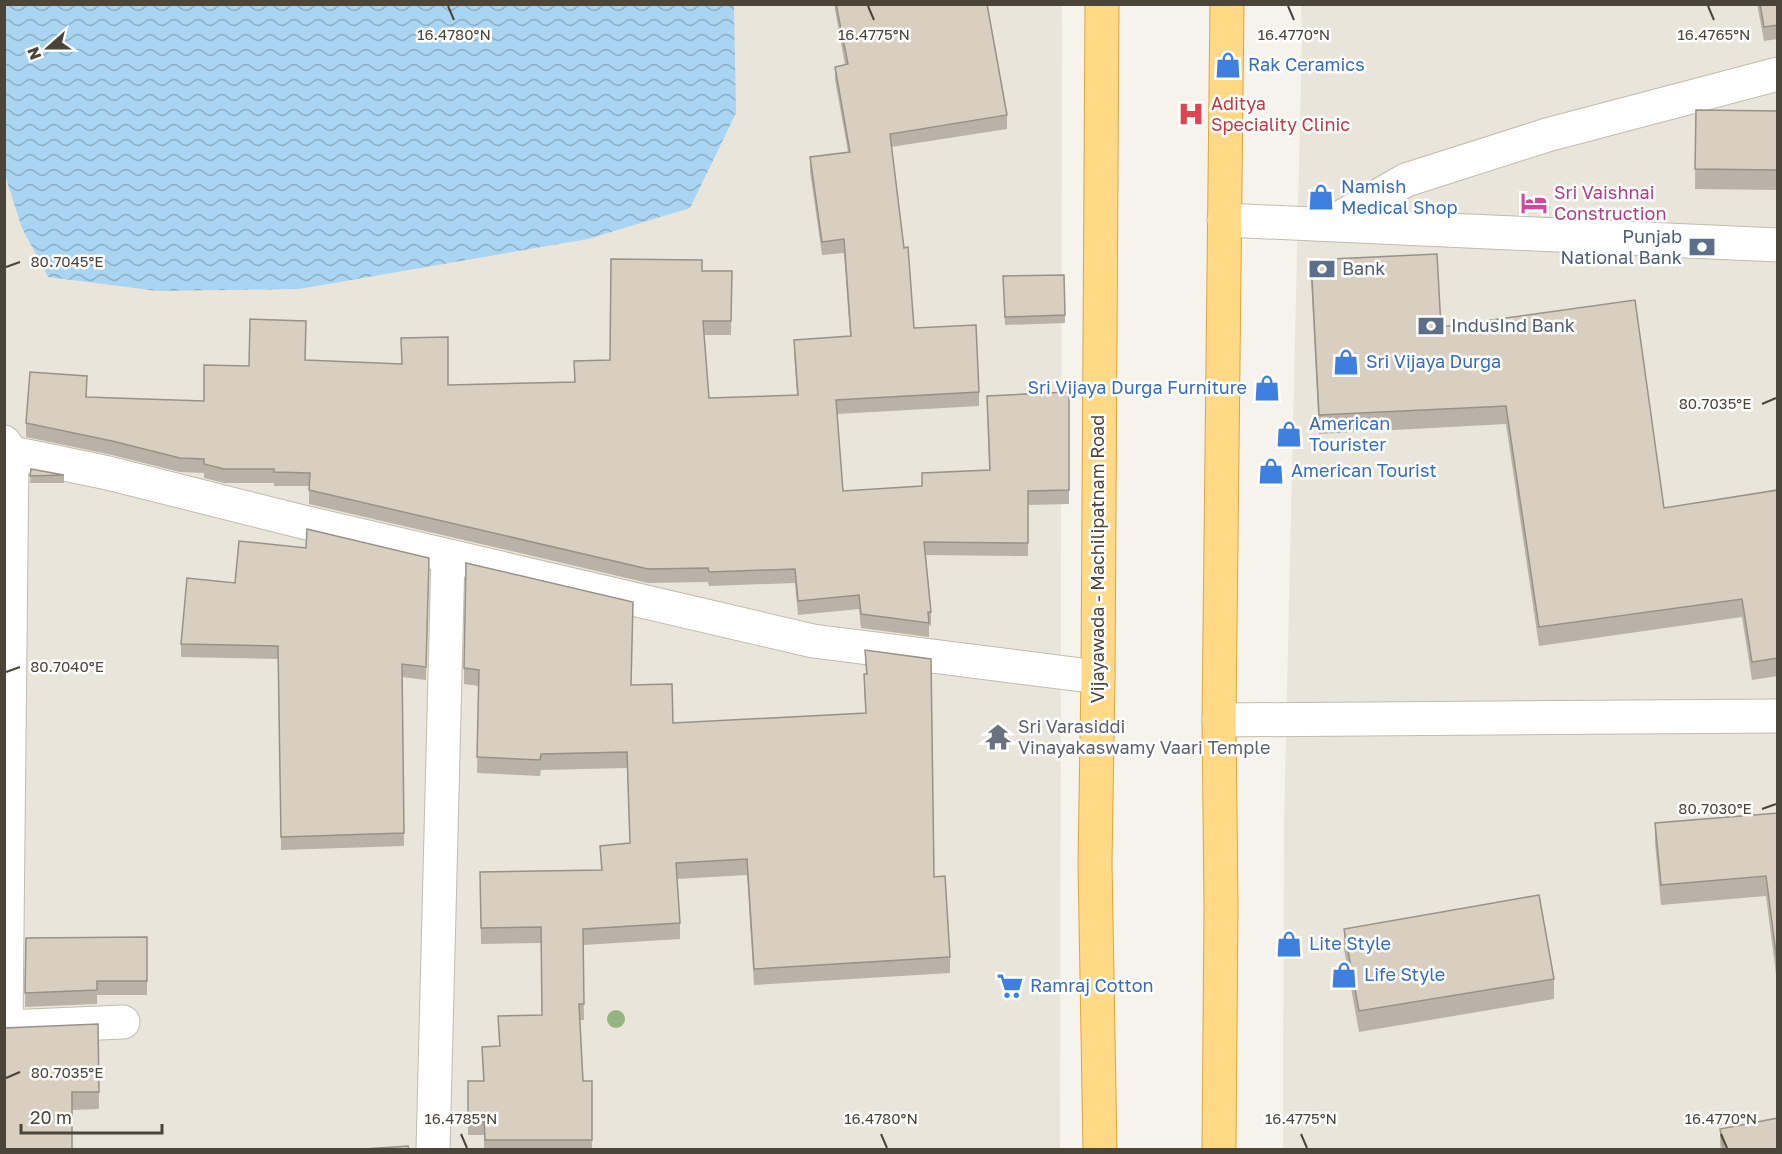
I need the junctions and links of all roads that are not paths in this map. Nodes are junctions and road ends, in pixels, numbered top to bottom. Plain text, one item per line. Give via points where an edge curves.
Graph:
1 (1102, 4) edge
2 (1227, 4) edge
3 (1778, 74) edge
4 (1224, 220) junction
5 (1329, 224) junction
6 (1778, 245) edge
7 (8, 448) edge
8 (448, 556) junction
9 (1098, 677) junction
10 (1778, 716) edge
11 (1220, 720) junction
12 (123, 1022) dead end
13 (5, 1027) edge
14 (433, 1149) edge
15 (1100, 1149) edge
16 (1219, 1149) edge

1 - 9 highway, Vijayawada - Machilipatnam Road
2 - 4 highway
3 - 5 street via 1547,135 1406,180
4 - 5 street
4 - 11 highway
5 - 6 street
7 - 8 street
7 - 13 street
8 - 9 street via 813,641
8 - 14 street
9 - 15 highway, Vijayawada - Machilipatnam Road via 1095,863
10 - 11 street
11 - 16 highway
12 - 13 street

